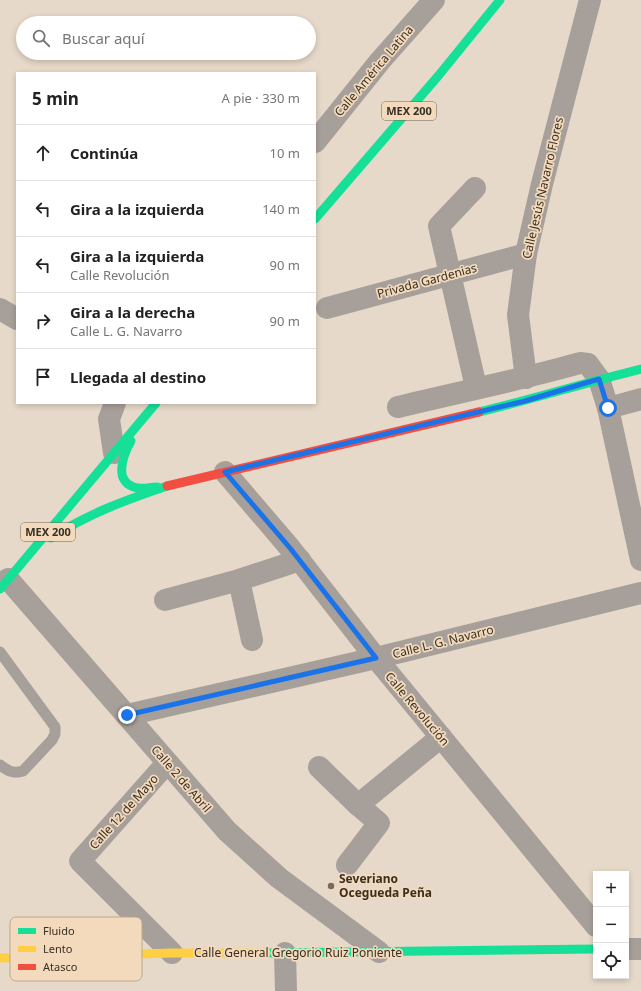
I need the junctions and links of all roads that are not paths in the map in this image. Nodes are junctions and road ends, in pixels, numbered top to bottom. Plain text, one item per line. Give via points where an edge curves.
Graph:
1 (434, 0) edge
2 (500, 0) edge
3 (590, 0) edge
4 (316, 141) edge
5 (475, 188) dead end
6 (316, 218) edge
7 (526, 254) junction
8 (449, 275) junction
9 (327, 308) dead end
10 (0, 309) edge
11 (16, 318) edge
12 (641, 369) edge
13 (526, 378) junction
14 (599, 379) junction
15 (480, 387) junction
16 (641, 399) edge
17 (116, 404) edge
18 (155, 404) edge
19 (398, 407) dead end
20 (608, 408) junction
21 (150, 411) junction
22 (114, 453) junction
23 (225, 472) junction
24 (97, 474) junction
25 (105, 481) dead end
26 (166, 486) junction
27 (122, 491) dead end
28 (300, 560) junction
29 (641, 560) edge
30 (9, 578) edge
31 (239, 580) junction
32 (641, 593) edge
33 (165, 600) dead end
34 (252, 640) dead end
35 (376, 658) junction
36 (2, 659) edge
37 (127, 715) junction
38 (441, 737) junction
39 (167, 764) junction
40 (0, 765) edge
41 (319, 766) dead end
42 (358, 805) junction
43 (346, 865) dead end
44 (136, 917) edge
45 (593, 922) edge
46 (142, 923) edge
47 (629, 948) edge
48 (593, 949) edge
49 (641, 949) edge
50 (379, 952) junction
51 (172, 953) junction
52 (285, 953) junction
53 (142, 954) edge
54 (0, 958) edge
55 (10, 958) edge
56 (286, 991) edge

1 - 4 street, Calle América Latina via 380,61
2 - 6 main road, MEX 200 via 440,75
3 - 7 street, Calle Jesús Navarro Flores
5 - 8 street via 439,226
7 - 8 street, Privada Gardenias
7 - 13 street, Calle Jesús Navarro Flores via 518,315
8 - 9 street, Privada Gardenias
8 - 15 street via 475,383
10 - 11 street
12 - 14 main road
13 - 14 street via 580,363 588,364
13 - 15 street
14 - 20 street
14 - 23 main road via 525,401
15 - 19 street
16 - 20 street
17 - 22 street via 109,419
18 - 21 main road, MEX 200
20 - 29 street
21 - 22 main road, MEX 200
21 - 26 main road via 128,445 121,467 122,475 132,486
22 - 24 main road, MEX 200
23 - 26 main road
23 - 28 street, Calle Revolución
24 - 25 main road
24 - 30 main road, MEX 200
26 - 27 main road via 136,492
26 - 30 main road via 81,520 52,537
28 - 31 street
28 - 35 street, Calle Revolución
30 - 37 street, Calle 2 de Abril
31 - 33 street
31 - 34 street
32 - 35 street, Calle L. G. Navarro
35 - 37 street, Calle L. G. Navarro
35 - 38 street, Calle Revolución
36 - 40 lane via 55,727 55,734 23,771 10,772
37 - 39 street, Calle 2 de Abril
38 - 42 street
38 - 45 street, Calle Revolución
39 - 44 street, Calle 12 de Mayo via 80,861
39 - 50 street, Calle 2 de Abril via 227,831 279,878
41 - 42 street
42 - 43 street via 379,823
46 - 51 street, Calle 12 de Mayo
47 - 49 street
48 - 50 main road, Calle General Gregorio Ruiz Poniente
50 - 52 main road, Calle General Gregorio Ruiz Poniente
51 - 52 main road, Calle General Gregorio Ruiz Poniente
51 - 53 main road, Calle General Gregorio Ruiz Poniente
52 - 56 street
54 - 55 main road, Calle General Gregorio Ruiz Poniente

